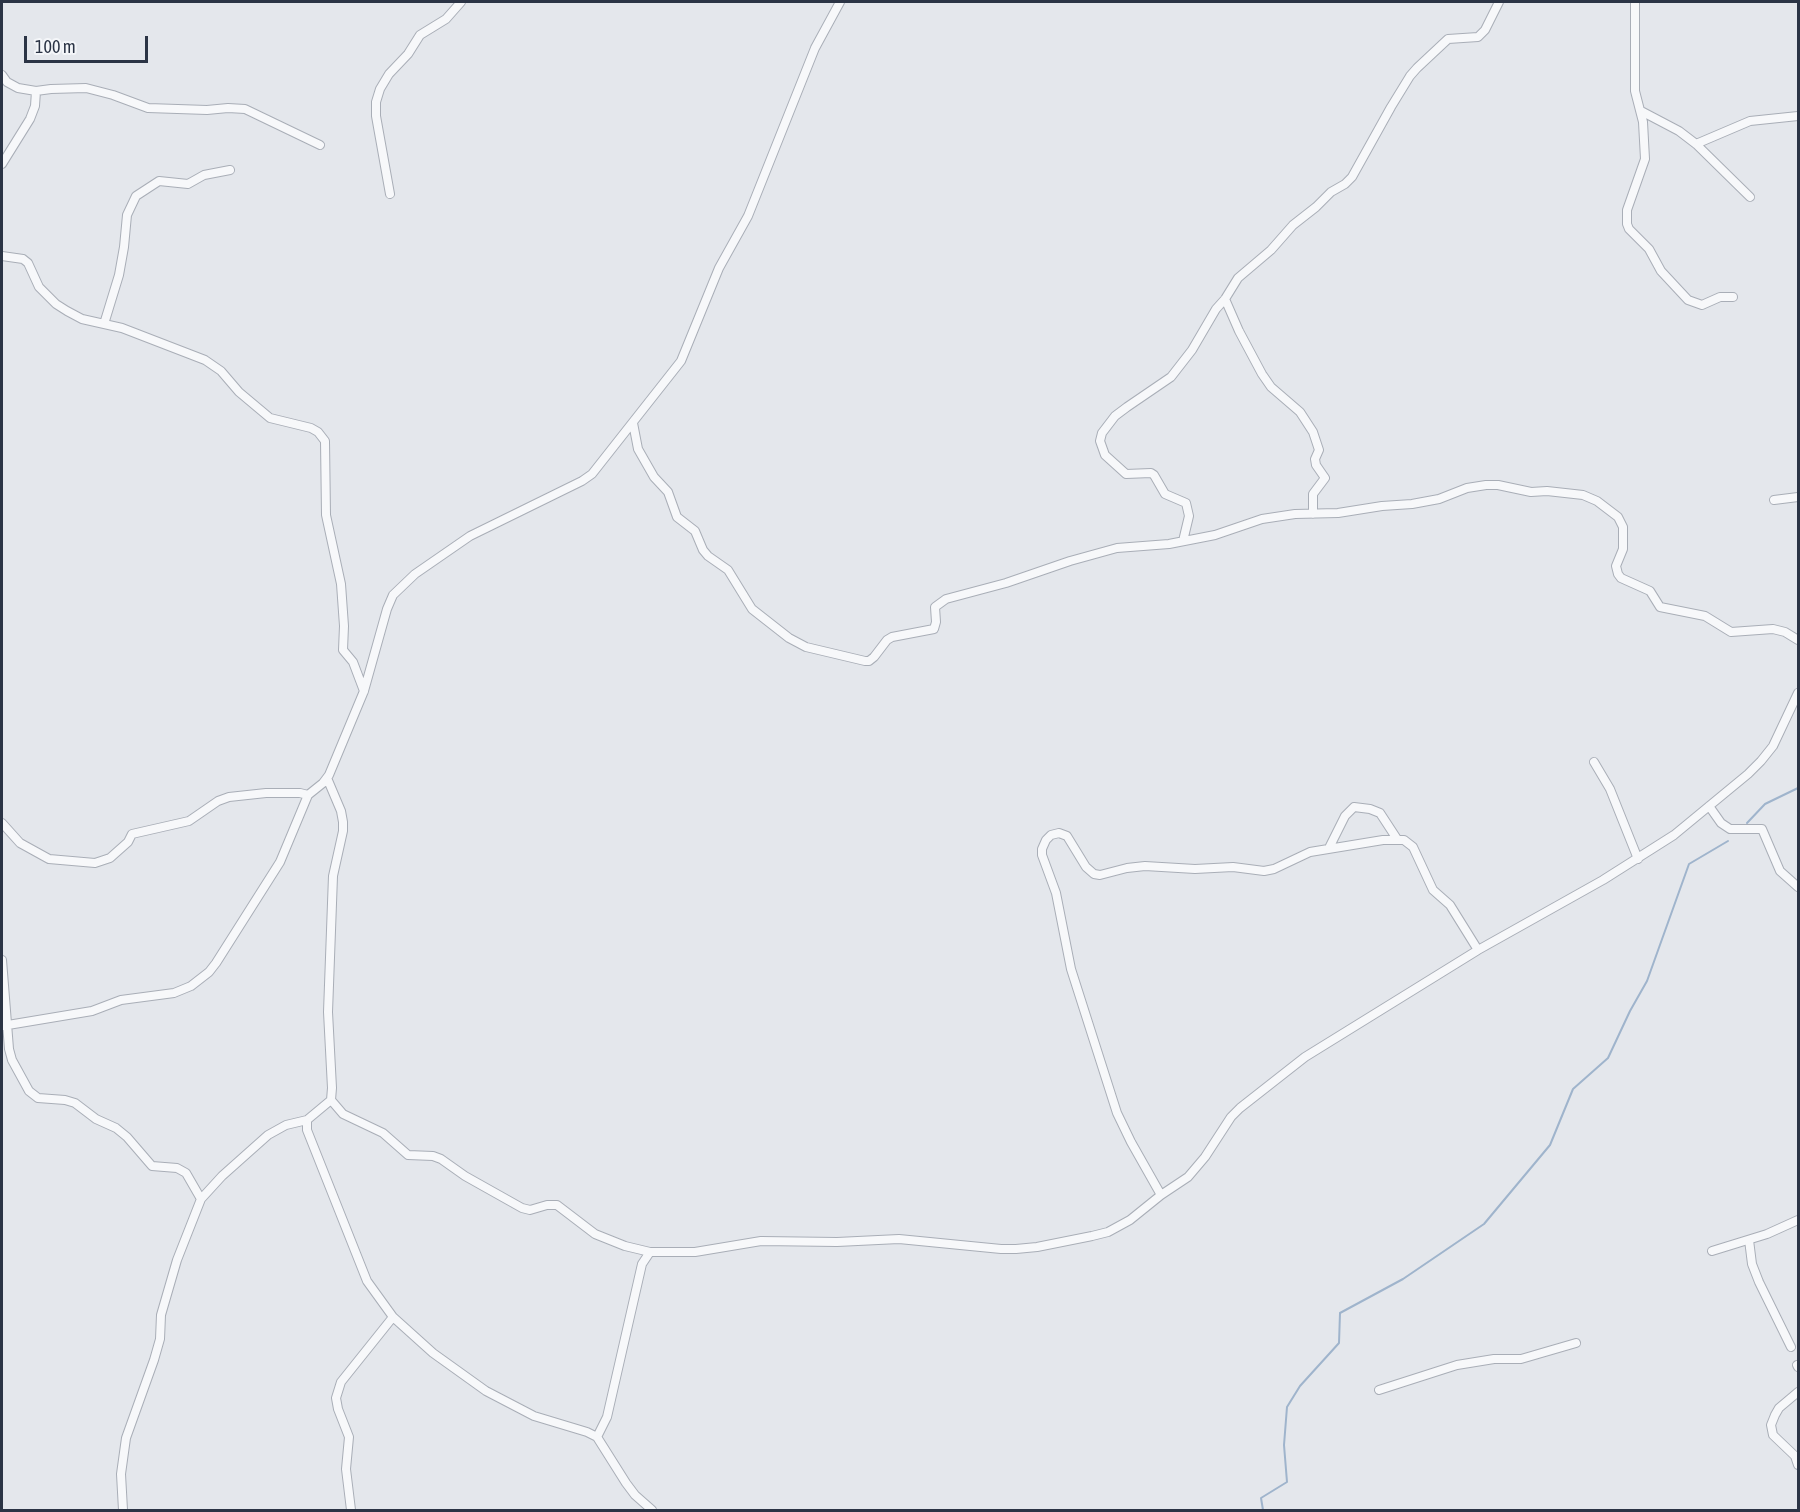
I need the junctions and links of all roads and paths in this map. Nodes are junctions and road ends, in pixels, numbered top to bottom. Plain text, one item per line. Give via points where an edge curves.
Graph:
1 (461, 2) edge
2 (840, 2) edge
3 (1499, 2) edge
4 (1635, 2) edge
5 (2, 75) edge
6 (36, 91) junction
7 (1641, 111) junction
8 (1798, 116) edge
9 (1696, 144) junction
10 (320, 145) dead end
11 (2, 164) edge
12 (230, 170) dead end
13 (390, 194) dead end
14 (1750, 197) dead end
15 (2, 256) edge
16 (1732, 297) dead end
17 (1225, 299) junction
18 (104, 324) junction
19 (633, 423) junction
20 (1798, 497) edge
21 (1774, 500) dead end
22 (1314, 514) junction
23 (1183, 541) junction
24 (1798, 640) edge
25 (364, 691) junction
26 (1798, 693) edge
27 (1594, 762) dead end
28 (327, 778) junction
29 (308, 795) junction
30 (1709, 806) junction
31 (2, 823) edge
32 (1397, 839) junction
33 (1329, 848) junction
34 (1638, 859) junction
35 (1798, 887) edge
36 (1478, 950) junction
37 (2, 960) edge
38 (4, 1026) edge
39 (331, 1100) junction
40 (307, 1120) junction
41 (1161, 1195) junction
42 (201, 1199) junction
43 (1798, 1220) edge
44 (1749, 1240) junction
45 (1712, 1251) dead end
46 (650, 1252) junction
47 (393, 1317) junction
48 (1576, 1343) dead end
49 (1791, 1347) dead end
50 (1379, 1390) dead end
51 (1798, 1392) edge
52 (597, 1437) junction
53 (1798, 1465) edge
54 (123, 1510) edge
55 (351, 1510) edge
56 (652, 1510) edge

1 - 13 street via 446,19 420,35 380,89 376,116
2 - 19 street via 815,48 748,216 719,268 681,361
3 - 17 street via 1478,37 1448,39 1417,68 1352,177 1289,228 1271,250 1238,278
4 - 7 street via 1635,91
5 - 6 street via 18,88
6 - 10 street via 86,88 148,108 245,109
6 - 11 street via 30,119
7 - 9 street
7 - 16 street via 1645,159 1627,210 1629,228 1688,300 1702,305 1720,297
8 - 9 street via 1749,121
9 - 14 street
12 - 18 street via 204,175 188,184 159,181 136,196 127,215 119,274
15 - 18 street via 28,263 39,287 56,304 82,319
17 - 22 street via 1262,374 1300,412 1313,432 1319,450 1316,465 1325,478 1313,494
17 - 23 street via 1172,377 1115,416 1100,441 1106,455 1126,474 1151,473 1165,494 1186,503 1189,516
18 - 25 street via 205,360 270,418 311,428 325,441 326,515 341,584 343,650
19 - 23 street via 638,450 668,492 677,517 695,531 708,556 728,570 752,609 789,638 806,646 865,661 892,637 934,629 935,607 946,599 1006,584 1108,550
19 - 25 street via 592,474 470,536 401,586 387,609
20 - 21 street
22 - 23 street via 1262,519
22 - 24 street via 1424,502 1476,485 1583,495 1618,517 1623,527 1623,549 1616,567 1618,574 1650,591 1660,607 1705,616 1731,632 1773,629
25 - 28 street
26 - 30 street via 1782,730 1761,761
27 - 34 street via 1610,789
28 - 29 street
28 - 39 street via 343,822 333,876 329,951
29 - 31 street via 266,793 229,797 189,821 132,834 111,858 95,863 49,858 20,843
29 - 38 street via 280,861 220,958 191,986 174,993 121,1000 92,1011
30 - 34 street
30 - 35 street via 1730,829 1762,829 1779,871
32 - 33 street
32 - 33 street via 1380,813 1354,807
32 - 36 street via 1413,847 1433,890 1450,905
33 - 41 street via 1264,871 1145,866 1100,875 1086,867 1067,836 1059,833 1046,840 1042,855 1056,893 1071,969 1110,1094 1122,1125
34 - 36 street
36 - 41 street via 1328,1041 1270,1083 1231,1117 1188,1177
37 - 38 street
38 - 42 street via 10,1054 32,1094 75,1103 116,1128 152,1166 177,1168 186,1173
39 - 40 street
39 - 46 street via 344,1114 383,1133 408,1155 437,1157 522,1208 556,1205 595,1234
40 - 42 street via 282,1126 268,1135
40 - 47 street via 311,1143 367,1281
41 - 46 street via 1108,1232 1037,1247 1001,1249 898,1239 761,1240 695,1252
42 - 54 street via 177,1260 161,1315 154,1360 126,1438
43 - 44 street
44 - 45 street
44 - 49 street via 1759,1282
46 - 52 street via 642,1264 607,1417
47 - 52 street via 433,1353 486,1391 534,1416
47 - 55 street via 341,1382 336,1398 349,1437 345,1470
48 - 50 street via 1521,1359 1457,1365
51 - 53 street via 1779,1408 1771,1425 1773,1435 1795,1455
52 - 56 street via 635,1495

